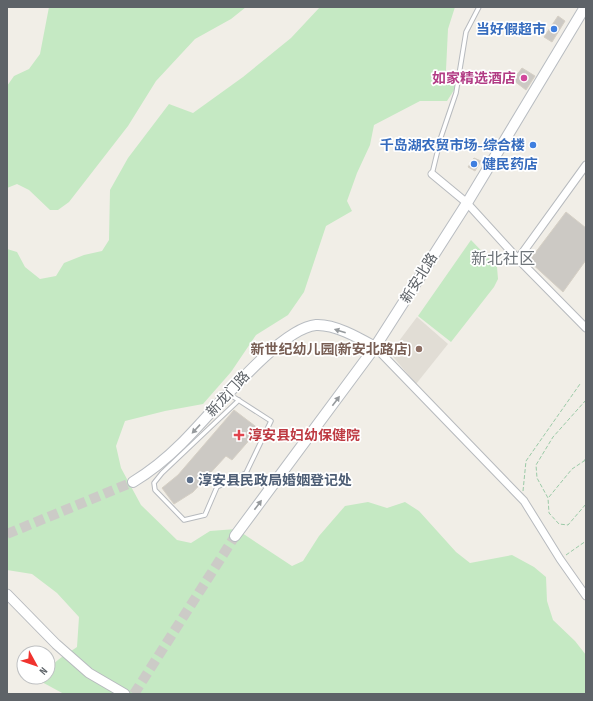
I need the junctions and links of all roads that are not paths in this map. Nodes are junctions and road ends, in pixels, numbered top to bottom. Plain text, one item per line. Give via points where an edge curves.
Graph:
1 (479, 7) edge
2 (585, 7) edge
3 (586, 166) edge
4 (432, 174) joint
5 (467, 203) junction
6 (518, 259) junction
7 (586, 328) edge
8 (376, 347) junction
9 (229, 394) junction
10 (239, 400) junction
11 (246, 473) junction
12 (133, 482) tunnel mouth
13 (270, 490) junction
14 (235, 536) tunnel mouth
15 (7, 594) edge
16 (586, 596) edge
17 (125, 694) edge

1 - 4 lane via 466,32 456,93
2 - 5 main road, 新安北路
3 - 6 street
4 - 5 street
5 - 6 street
5 - 8 main road, 新安北路
6 - 7 street
8 -> 9 main road, 新龙门路 via 352,334 331,327 317,325 300,329 262,358
13 -> 8 main road, 新安北路
8 - 16 street via 524,501
9 - 10 lane
9 -> 12 main road, 新龙门路 via 172,453
10 - 11 lane via 271,421
10 - 11 lane via 162,473 154,483 155,490 184,520 205,515 217,487
11 - 13 lane
14 -> 13 main road, 新安北路
15 - 17 street via 84,669

